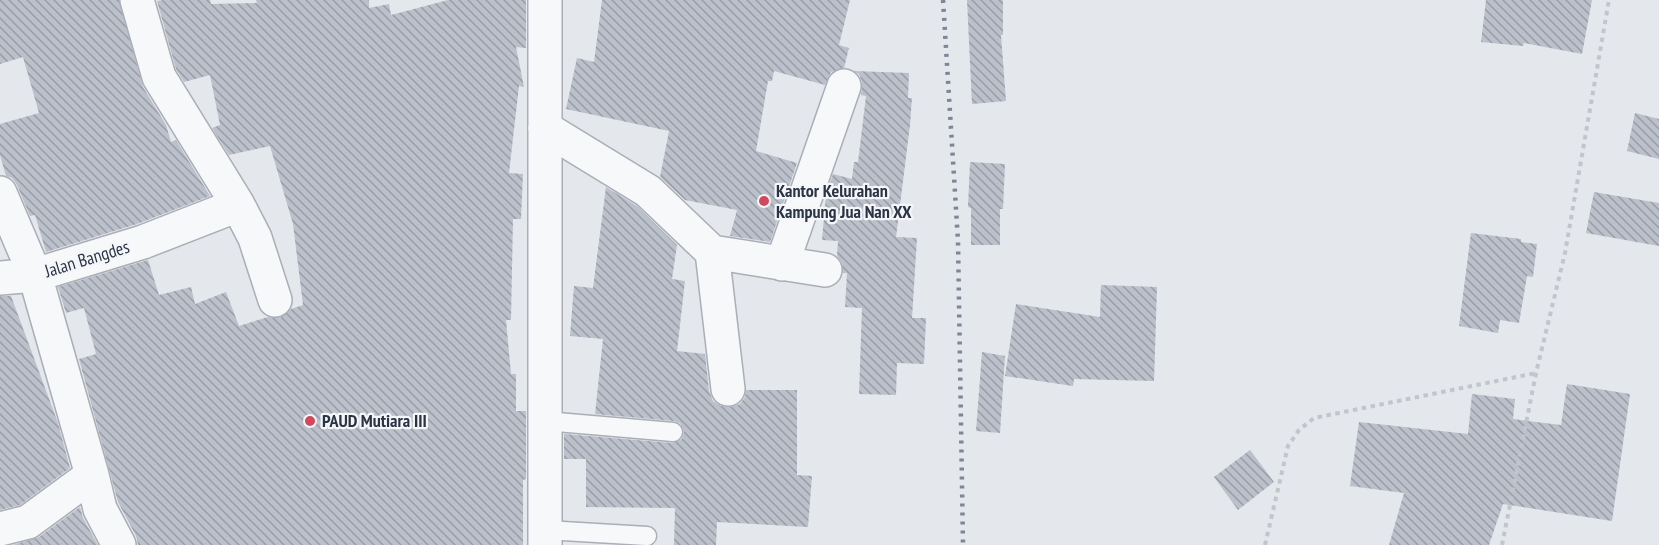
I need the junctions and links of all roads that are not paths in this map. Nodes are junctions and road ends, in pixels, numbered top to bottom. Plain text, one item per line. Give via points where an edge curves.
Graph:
1 (136, 0) edge
2 (545, 0) edge
3 (844, 86) dead end
4 (545, 128) junction
5 (0, 193) edge
6 (238, 205) junction
7 (712, 252) junction
8 (782, 264) junction
9 (825, 270) dead end
10 (35, 275) junction
11 (0, 278) edge
12 (275, 300) dead end
13 (728, 389) dead end
14 (545, 421) junction
15 (673, 432) dead end
16 (92, 474) junction
17 (21, 532) edge
18 (647, 537) dead end
19 (546, 538) edge
20 (118, 545) edge

1 - 6 street via 159,77
2 - 4 street
3 - 8 street
4 - 7 street via 648,191
4 - 14 street
5 - 10 street
6 - 10 street, Jalan Bangdes via 143,242
6 - 12 street via 255,238
7 - 8 street
7 - 13 street
8 - 9 street
10 - 11 street
10 - 16 street, Jalan Bangdes
14 - 15 lane
14 - 19 street
16 - 17 street
16 - 20 street, Jalan Bangdes via 100,509
18 - 19 lane

